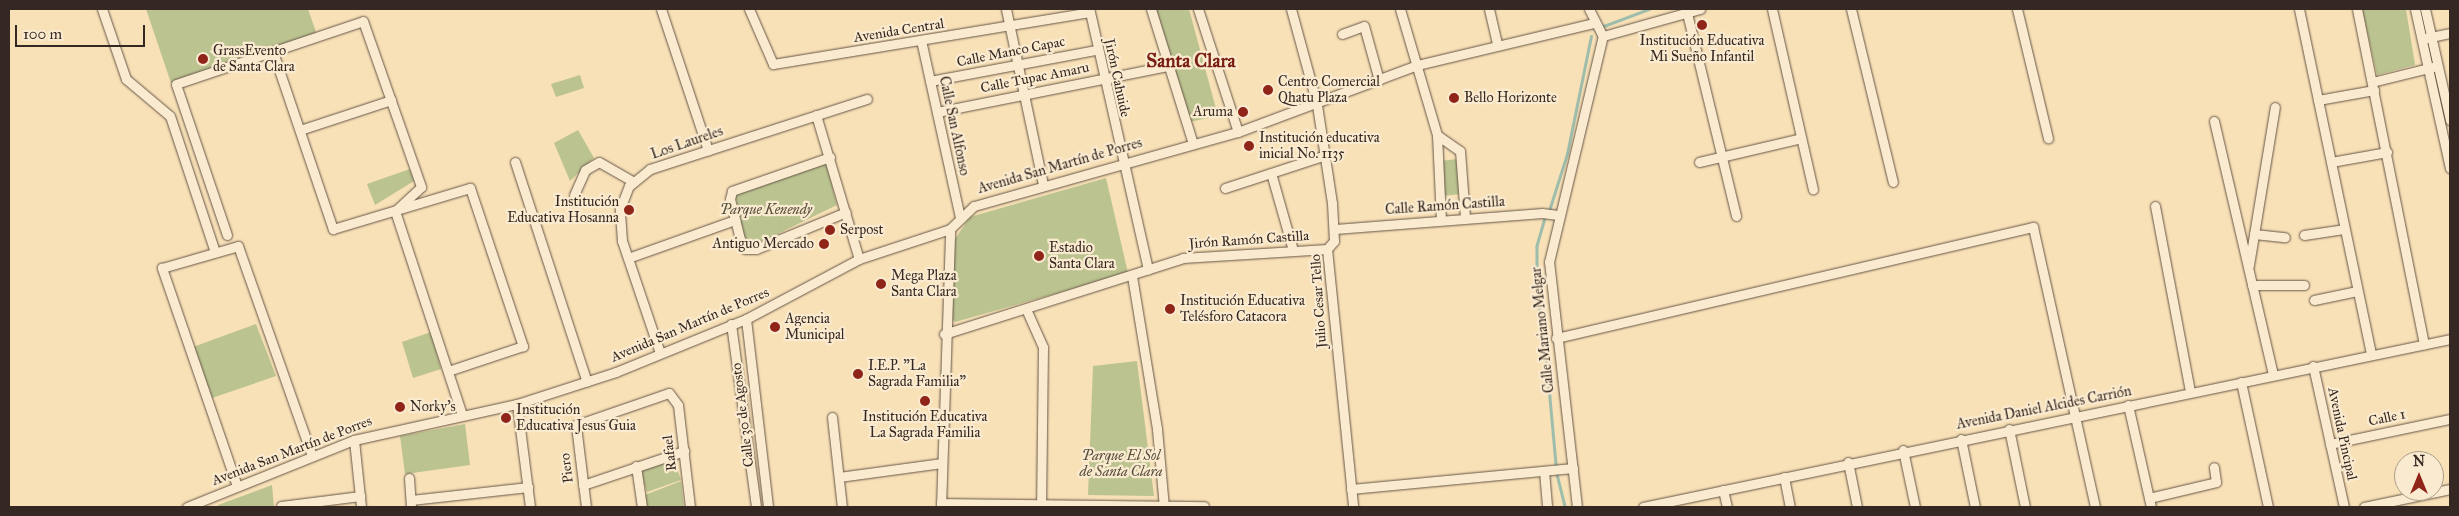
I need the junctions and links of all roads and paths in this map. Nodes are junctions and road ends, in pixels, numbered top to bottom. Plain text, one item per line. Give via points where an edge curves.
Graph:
1 (102, 9) edge
2 (661, 9) edge
3 (749, 9) edge
4 (1006, 9) edge
5 (1150, 9) edge
6 (1198, 9) edge
7 (1291, 9) edge
8 (1400, 9) edge
9 (1489, 9) edge
10 (1589, 9) edge
11 (1700, 9) edge
12 (1772, 9) edge
13 (1851, 9) edge
14 (2017, 9) edge
15 (2299, 9) edge
16 (2357, 9) edge
17 (2415, 9) edge
18 (2425, 9) edge
19 (1687, 10) edge
20 (1091, 11) edge
21 (1593, 23) junction
22 (1010, 28) junction
23 (2450, 33) edge
24 (1342, 34) dead end
25 (1603, 36) junction
26 (2431, 37) junction
27 (2421, 39) junction
28 (921, 40) junction
29 (1497, 44) junction
30 (1096, 50) junction
31 (273, 52) junction
32 (1017, 64) junction
33 (1417, 65) junction
34 (2438, 65) junction
35 (1168, 66) junction
36 (2428, 68) junction
37 (1102, 79) junction
38 (1379, 80) junction
39 (930, 81) junction
40 (2441, 81) junction
41 (2431, 83) junction
42 (2373, 86) junction
43 (1024, 94) junction
44 (867, 99) dead end
45 (391, 100) junction
46 (2318, 100) junction
47 (1317, 105) junction
48 (2275, 107) dead end
49 (937, 112) junction
50 (816, 115) junction
51 (2450, 120) edge
52 (2214, 121) dead end
53 (300, 130) junction
54 (1238, 132) junction
55 (1437, 135) junction
56 (1801, 138) junction
57 (2048, 138) dead end
58 (1192, 141) junction
59 (708, 150) junction
60 (2386, 152) junction
61 (1326, 155) junction
62 (830, 158) junction
63 (1722, 158) junction
64 (515, 162) dead end
65 (1121, 162) junction
66 (1698, 162) dead end
67 (2331, 162) junction
68 (2450, 168) edge
69 (1272, 173) junction
70 (634, 182) junction
71 (1893, 182) dead end
72 (1043, 184) junction
73 (1225, 188) dead end
74 (1813, 189) dead end
75 (574, 195) dead end
76 (2155, 206) dead end
77 (395, 211) junction
78 (846, 212) junction
79 (1558, 215) junction
80 (1736, 216) dead end
81 (960, 217) junction
82 (1465, 218) junction
83 (1441, 219) junction
84 (735, 220) junction
85 (1335, 228) junction
86 (950, 229) junction
87 (2344, 229) junction
88 (2254, 234) junction
89 (228, 235) dead end
90 (2304, 235) dead end
91 (2285, 237) dead end
92 (1326, 249) junction
93 (1293, 250) junction
94 (216, 252) junction
95 (628, 258) junction
96 (859, 259) junction
97 (2248, 269) junction
98 (1148, 270) junction
99 (1132, 276) junction
100 (2252, 285) junction
101 (2304, 285) dead end
102 (2357, 291) junction
103 (2314, 300) dead end
104 (1026, 308) junction
105 (746, 319) junction
106 (731, 324) junction
107 (944, 334) junction
108 (1556, 338) junction
109 (2450, 339) edge
110 (2424, 344) junction
111 (660, 353) junction
112 (2370, 355) junction
113 (2313, 366) junction
114 (448, 371) junction
115 (2273, 375) junction
116 (587, 382) junction
117 (2241, 382) junction
118 (2190, 392) junction
119 (516, 404) junction
120 (2128, 405) junction
121 (462, 415) junction
122 (2073, 416) junction
123 (832, 417) dead end
124 (2450, 419) edge
125 (576, 425) joint
126 (2010, 429) junction
127 (1961, 439) junction
128 (354, 440) junction
129 (2330, 444) junction
130 (1903, 450) junction
131 (684, 451) junction
132 (312, 456) junction
133 (1848, 462) junction
134 (942, 463) junction
135 (636, 466) junction
136 (2214, 467) dead end
137 (1573, 468) junction
138 (1544, 471) junction
139 (839, 476) junction
140 (1784, 477) junction
141 (409, 478) dead end
142 (583, 485) junction
143 (237, 486) junction
144 (528, 488) junction
145 (2450, 489) edge
146 (1351, 490) junction
147 (1723, 490) junction
148 (360, 496) junction
149 (211, 497) junction
150 (411, 504) edge
151 (1041, 504) junction
152 (1677, 504) edge
153 (941, 505) edge
154 (2149, 505) edge
155 (281, 506) dead end
156 (1164, 506) edge
157 (1204, 506) dead end
158 (187, 507) edge
159 (212, 507) edge
160 (361, 507) edge
161 (530, 507) edge
162 (586, 507) edge
163 (642, 507) edge
164 (690, 507) edge
165 (756, 507) edge
166 (768, 507) edge
167 (842, 507) edge
168 (1352, 507) edge
169 (1548, 507) edge
170 (1578, 507) edge
171 (1643, 507) edge
172 (1726, 507) edge
173 (1790, 507) edge
174 (1857, 507) edge
175 (1915, 507) edge
176 (1975, 507) edge
177 (2025, 507) edge
178 (2095, 507) edge
179 (2268, 507) edge
180 (2344, 507) edge
181 (2364, 507) edge

1 - 94 street via 126,79 170,116
2 - 59 street
3 - 28 street, Avenida Central via 773,64
4 - 22 street
5 - 35 street
6 - 54 street
7 - 47 street
8 - 33 street
9 - 29 street
10 - 21 street
11 - 19 street
12 - 56 street
13 - 71 street
14 - 57 street
15 - 46 street
16 - 42 street
17 - 27 street
18 - 26 street
19 - 25 street
19 - 63 street
20 - 22 street, Avenida Central
20 - 30 street, Jirón Cahuide
21 - 25 street
21 - 29 street, Avenida San Martín de Porres
22 - 28 street, Avenida Central
22 - 32 street
23 - 26 street
24 - 38 street via 1364,26
25 - 79 street, Calle Mariano Melgar
26 - 27 street
26 - 34 street
27 - 36 street
28 - 39 street, Calle San Alfonso
29 - 33 street, Avenida San Martín de Porres
30 - 32 street, Calle Manco Capac
30 - 37 street, Jirón Cahuide
31 - 45 street via 363,21
31 - 53 street
31 - 89 street via 176,84
32 - 39 street, Calle Manco Capac
32 - 43 street
33 - 38 street, Avenida San Martín de Porres
33 - 55 street
34 - 36 street
34 - 40 street
35 - 37 street, Calle Tupac Amaru
35 - 58 street
36 - 41 street
36 - 42 street
37 - 43 street, Calle Tupac Amaru
37 - 65 street, Jirón Cahuide
38 - 47 street, Avenida San Martín de Porres
39 - 49 street, Calle San Alfonso
40 - 41 street
40 - 51 street
41 - 68 street
42 - 46 street
42 - 60 street
43 - 49 street, Calle Tupac Amaru
43 - 72 street
44 - 50 street, Los Laureles
45 - 53 street
45 - 77 street via 421,187
46 - 67 street
47 - 54 street, Avenida San Martín de Porres
47 - 61 street
48 - 88 street
49 - 81 street, Calle San Alfonso
50 - 59 street, Los Laureles
50 - 62 street
52 - 97 street
53 - 77 street via 333,229
54 - 58 street, Avenida San Martín de Porres
55 - 82 street via 1460,151
55 - 83 street
56 - 63 street
56 - 74 street
58 - 65 street, Avenida San Martín de Porres
59 - 70 street, Los Laureles via 650,169
60 - 67 street
60 - 110 street
61 - 69 street
61 - 85 street
62 - 78 street
62 - 84 street via 732,191
63 - 66 street
63 - 80 street
64 - 116 street
65 - 72 street, Avenida San Martín de Porres
65 - 98 street, Jirón Cahuide
67 - 87 street
69 - 73 street
69 - 93 street
70 - 75 street via 599,162 585,170
70 - 95 street, Los Laureles via 620,209
72 - 81 street, Avenida San Martín de Porres via 974,206
76 - 118 street
77 - 114 street
77 - 114 street via 470,188 523,346
78 - 84 street via 750,250 742,246
78 - 96 street
79 - 82 street, Calle Ramón Castilla
79 - 108 street, Calle Mariano Melgar via 1549,262
81 - 86 street, Avenida San Martín de Porres
82 - 83 street, Calle Ramón Castilla
83 - 85 street, Calle Ramón Castilla
84 - 95 street
85 - 92 street, Julio Cesar Tello via 1334,241
86 - 96 street, Avenida San Martín de Porres
86 - 107 street
87 - 90 street
87 - 102 street
88 - 91 street
88 - 97 street
92 - 93 street, Jirón Ramón Castilla
92 - 146 street, Julio Cesar Tello
93 - 98 street, Jirón Ramón Castilla via 1182,258
94 - 132 street via 238,246
94 - 143 street via 162,268
95 - 111 street, Los Laureles
96 - 105 street, Avenida San Martín de Porres
97 - 100 street
98 - 99 street, Jirón Ramón Castilla
99 - 104 street, Jirón Ramón Castilla
99 - 156 street via 1157,429
100 - 101 street
100 - 115 street
102 - 103 street
102 - 112 street
104 - 107 street, Jirón Ramón Castilla
104 - 151 street via 1043,347
105 - 106 street, Avenida San Martín de Porres
105 - 166 street, Calle 30 de Agosto
106 - 111 street, Avenida San Martín de Porres
106 - 165 street, Calle 30 de Agosto
107 - 134 street
108 - 122 street via 2034,227
108 - 137 street, Calle Mariano Melgar
109 - 110 street, Avenida Daniel Alcides Carrión
110 - 112 street, Avenida Daniel Alcides Carrión
111 - 116 street, Avenida San Martín de Porres
112 - 113 street, Avenida Daniel Alcides Carrión
113 - 115 street, Avenida Daniel Alcides Carrión
113 - 129 street, Avenida Pincipal
114 - 121 street
115 - 117 street, Avenida Daniel Alcides Carrión
116 - 119 street, Avenida San Martín de Porres
117 - 118 street, Avenida Daniel Alcides Carrión
117 - 179 street
118 - 120 street, Avenida Daniel Alcides Carrión
119 - 121 street, Avenida San Martín de Porres
119 - 144 street
120 - 122 street, Avenida Daniel Alcides Carrión
120 - 154 street
121 - 128 street, Avenida San Martín de Porres
122 - 126 street, Avenida Daniel Alcides Carrión
122 - 178 street
123 - 139 street
124 - 129 street, Calle 1
125 - 131 street, Rafael via 669,393 674,396
125 - 142 street, Piero
126 - 127 street, Avenida Daniel Alcides Carrión
126 - 177 street
127 - 130 street, Avenida Daniel Alcides Carrión
127 - 176 street
128 - 132 street, Avenida San Martín de Porres
128 - 148 street
129 - 180 street, Avenida Pincipal
130 - 133 street, Avenida Daniel Alcides Carrión
130 - 175 street
131 - 135 street
131 - 164 street, Rafael
132 - 143 street, Avenida San Martín de Porres
133 - 140 street, Avenida Daniel Alcides Carrión
133 - 174 street
134 - 139 street
134 - 153 street
135 - 142 street
135 - 163 street
136 - 154 street via 2216,482
137 - 138 street
137 - 170 street, Calle Mariano Melgar
138 - 146 street
138 - 169 street
139 - 167 street
140 - 147 street, Avenida Daniel Alcides Carrión
140 - 173 street
141 - 150 street
142 - 162 street, Piero
143 - 149 street, Avenida San Martín de Porres
144 - 150 street
144 - 161 street
145 - 181 street
146 - 168 street, Julio Cesar Tello
147 - 152 street, Avenida Daniel Alcides Carrión
147 - 172 street
148 - 155 street
148 - 160 street
149 - 158 street, Avenida San Martín de Porres
149 - 159 street
151 - 153 street
151 - 156 street
152 - 171 street, Avenida Daniel Alcides Carrión
156 - 157 street

